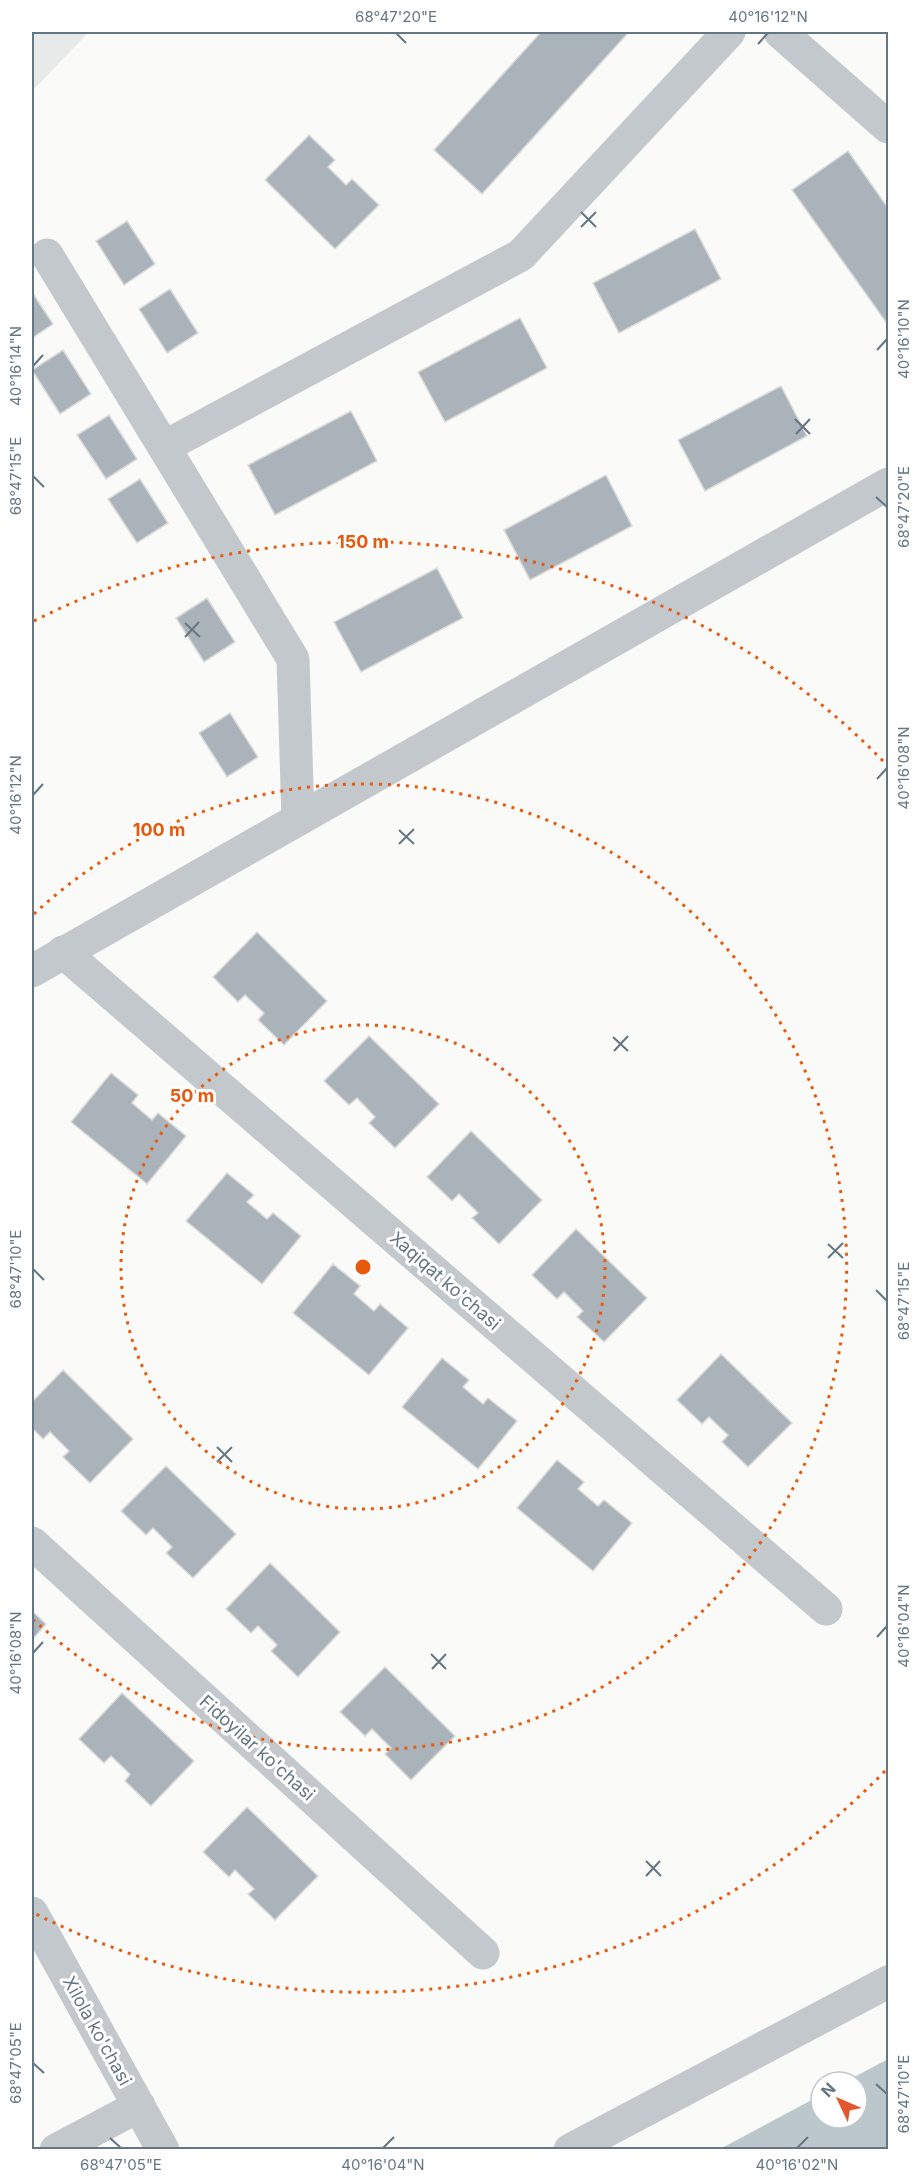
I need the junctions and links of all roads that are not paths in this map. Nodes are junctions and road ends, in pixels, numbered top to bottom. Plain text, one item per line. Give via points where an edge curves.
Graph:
1 (729, 32) edge
2 (780, 32) edge
3 (888, 127) edge
4 (47, 255) dead end
5 (164, 447) junction
6 (888, 484) edge
7 (298, 819) junction
8 (63, 952) junction
9 (32, 970) edge
10 (32, 1543) edge
11 (826, 1610) dead end
12 (32, 1913) edge
13 (483, 1953) dead end
14 (888, 1982) edge
15 (139, 2106) junction
16 (56, 2150) edge
17 (163, 2150) edge
18 (570, 2150) edge

1 - 5 street via 521,255
2 - 3 street
4 - 5 street
5 - 7 street via 292,659
6 - 7 street
7 - 8 street
8 - 9 street
8 - 11 street, Xaqiqat ko'chasi
10 - 13 street, Fidoyilar ko'chasi
12 - 15 street, Xilola ko'chasi
14 - 18 street
15 - 16 street
15 - 17 street, Xilola ko'chasi

